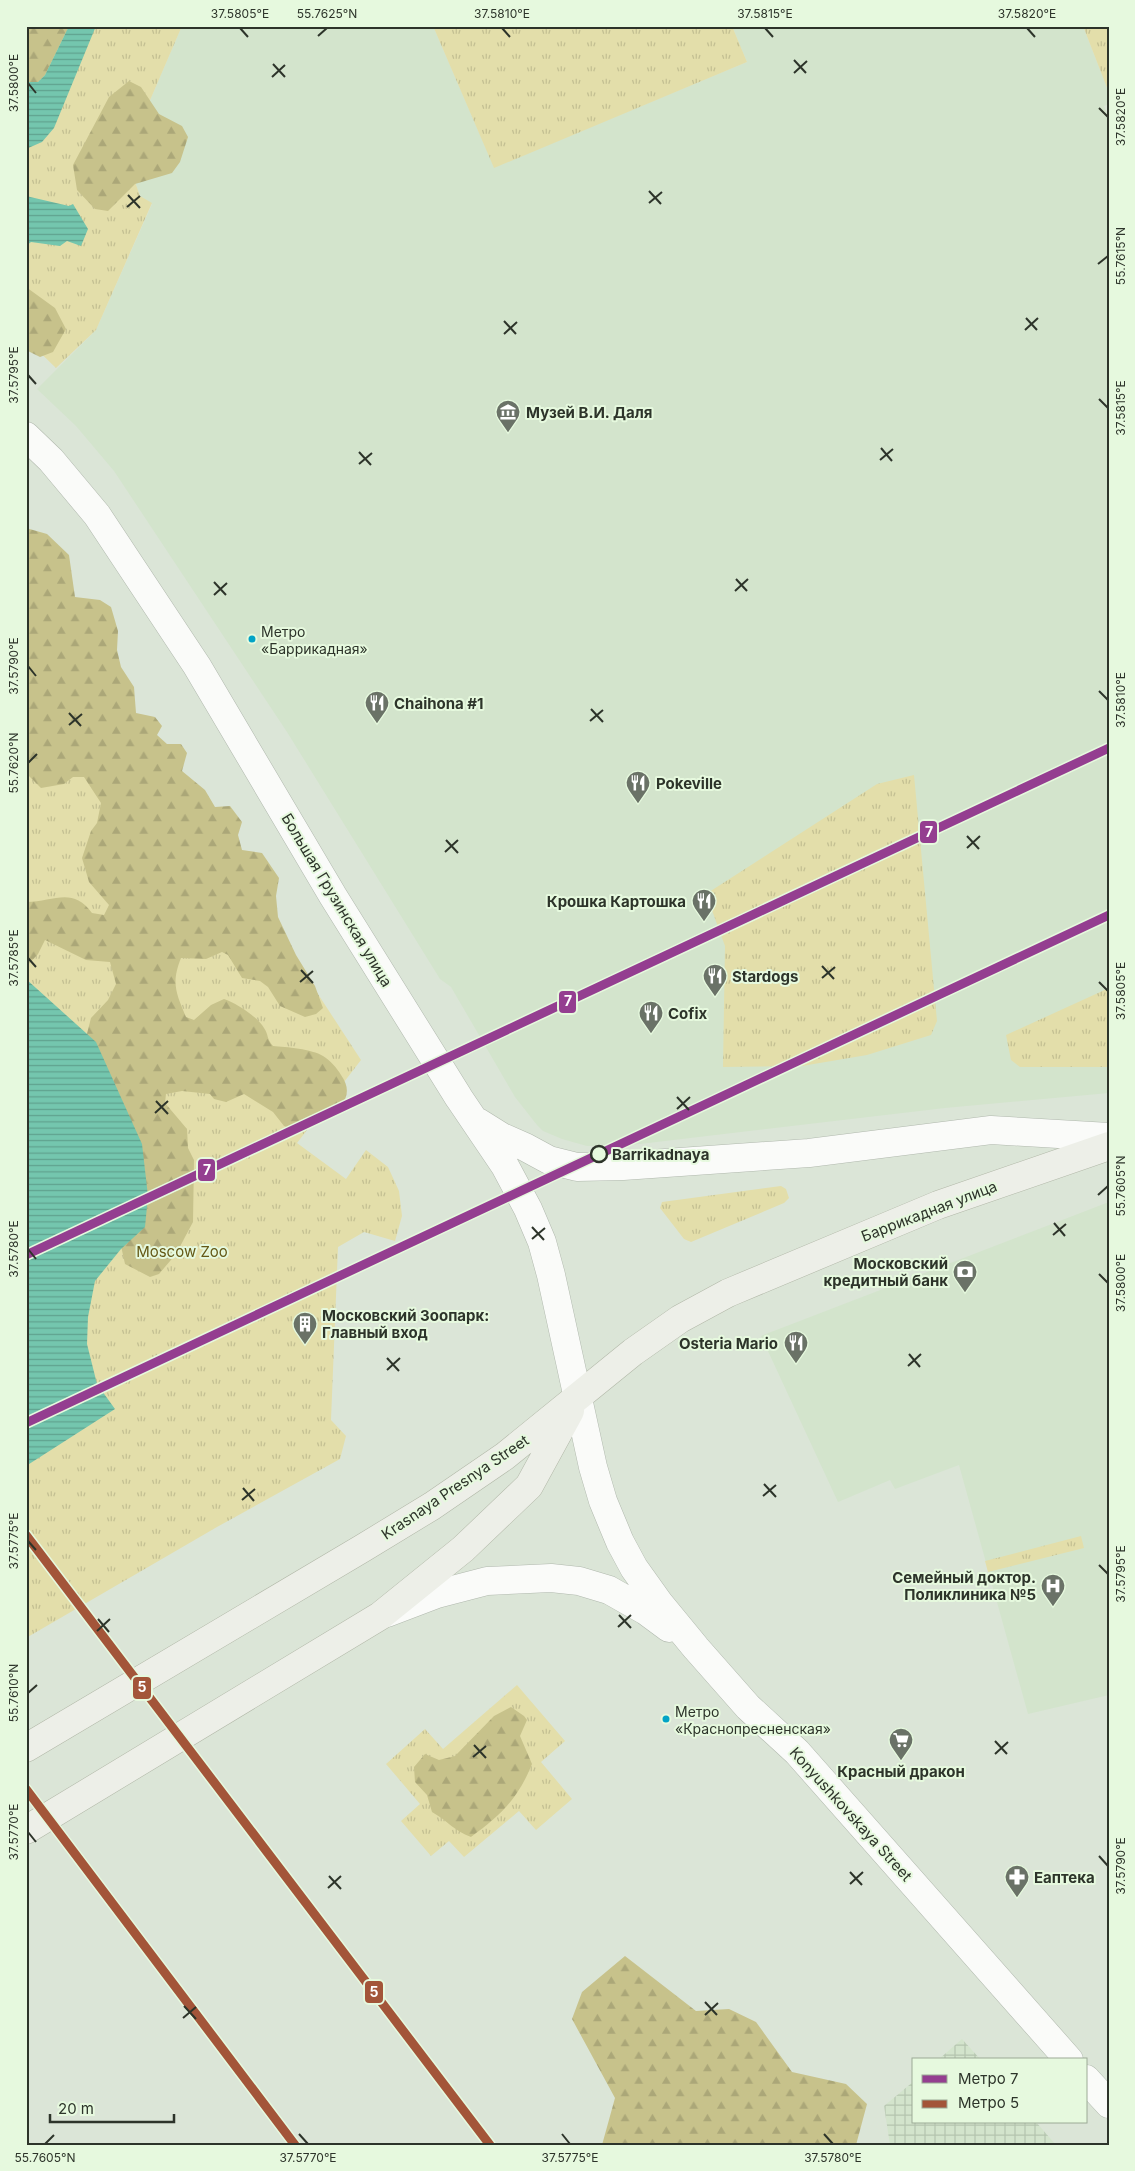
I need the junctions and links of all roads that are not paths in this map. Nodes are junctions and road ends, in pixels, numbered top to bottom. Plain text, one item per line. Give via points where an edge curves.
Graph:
1 (26, 436) edge
2 (473, 1118) junction
3 (1109, 1137) edge
4 (1109, 1146) edge
5 (577, 1399) junction
6 (380, 1616) junction
7 (696, 1648) junction
8 (26, 1748) edge
9 (26, 1830) edge
10 (1067, 2058) edge
11 (1088, 2081) edge
12 (1109, 2104) edge

1 - 2 main road, Большая Грузинская улица via 52,460 97,515 198,666 333,896
2 - 3 main road via 502,1137 549,1160 576,1166 623,1166 809,1153 991,1130
2 - 5 main road, Большая Грузинская улица via 505,1166 542,1242
4 - 5 main road, Баррикадная улица via 938,1205 728,1293 633,1352
5 - 6 main road, Krasnaya Presnya Street via 528,1486 463,1549
5 - 7 main road, Konyushkovskaya Street via 603,1501 620,1542 644,1582
5 - 8 main road, Krasnaya Presnya Street via 505,1456 432,1506
6 - 7 main road via 437,1594 487,1580 551,1578 579,1581 610,1590 646,1611
6 - 9 main road, Krasnaya Presnya Street
7 - 10 main road, Konyushkovskaya Street via 748,1707 797,1752
11 - 12 main road

